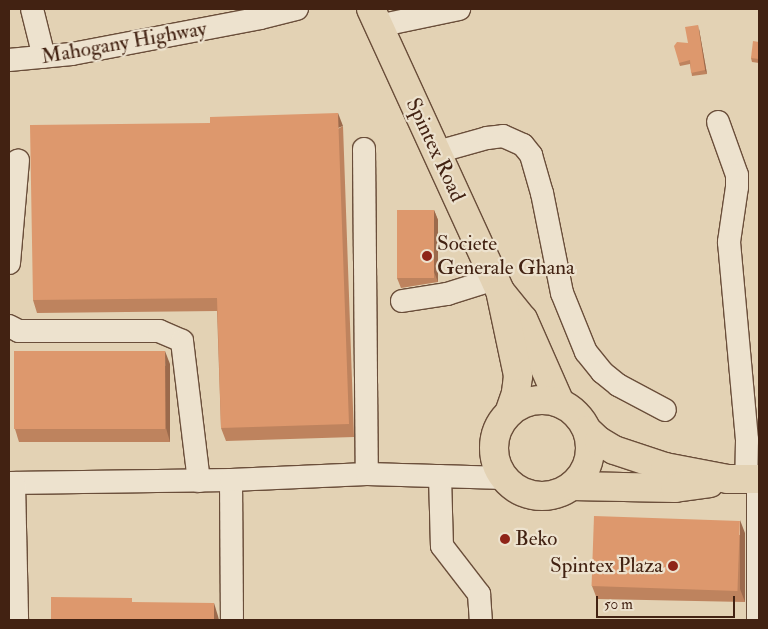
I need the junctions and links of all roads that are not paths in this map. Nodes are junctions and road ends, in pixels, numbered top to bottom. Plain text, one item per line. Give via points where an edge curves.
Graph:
1 (32, 9) edge
2 (297, 9) edge
3 (459, 9) edge
4 (374, 17) edge
5 (44, 57) junction
6 (9, 60) edge
7 (718, 122) dead end
8 (364, 149) dead end
9 (437, 152) junction
10 (18, 160) dead end
11 (9, 263) edge
12 (498, 285) junction
13 (402, 301) dead end
14 (9, 326) edge
15 (560, 403) junction
16 (665, 410) dead end
17 (509, 413) junction
18 (587, 430) junction
19 (367, 474) junction
20 (440, 476) junction
21 (505, 478) junction
22 (748, 479) edge
23 (231, 480) junction
24 (200, 481) junction
25 (12, 483) edge
26 (572, 486) junction
27 (17, 620) edge
28 (232, 620) edge
29 (481, 620) edge
30 (758, 620) edge

1 - 5 street
2 - 5 street, Mahogany Highway via 239,23
3 - 4 street
4 - 9 main road, Spintex Road
5 - 6 street, Mahogany Highway
7 - 22 street via 736,175 730,242
8 - 19 street
9 - 12 main road, Spintex Road
9 - 16 street via 503,136 523,145 531,155 542,193 562,293 586,352 618,385
10 - 11 street
12 - 13 street
12 - 15 main road, Spintex Road via 523,319
12 - 17 main road, Spintex Road via 518,376
14 - 24 street via 19,331 159,331 182,341
15 - 17 main road via 542,400 524,403
15 - 18 main road via 571,410
17 - 21 main road via 498,427 494,445 496,463
18 - 22 main road via 599,441 636,459 665,467
18 - 26 main road via 590,451 585,470
19 - 20 street
19 - 23 street
20 - 21 street
20 - 29 street via 442,546 479,594
21 - 26 main road via 520,490 537,495 555,494
22 - 26 main road via 675,488
22 - 30 street
23 - 24 street
23 - 28 street
24 - 25 street
25 - 27 street

